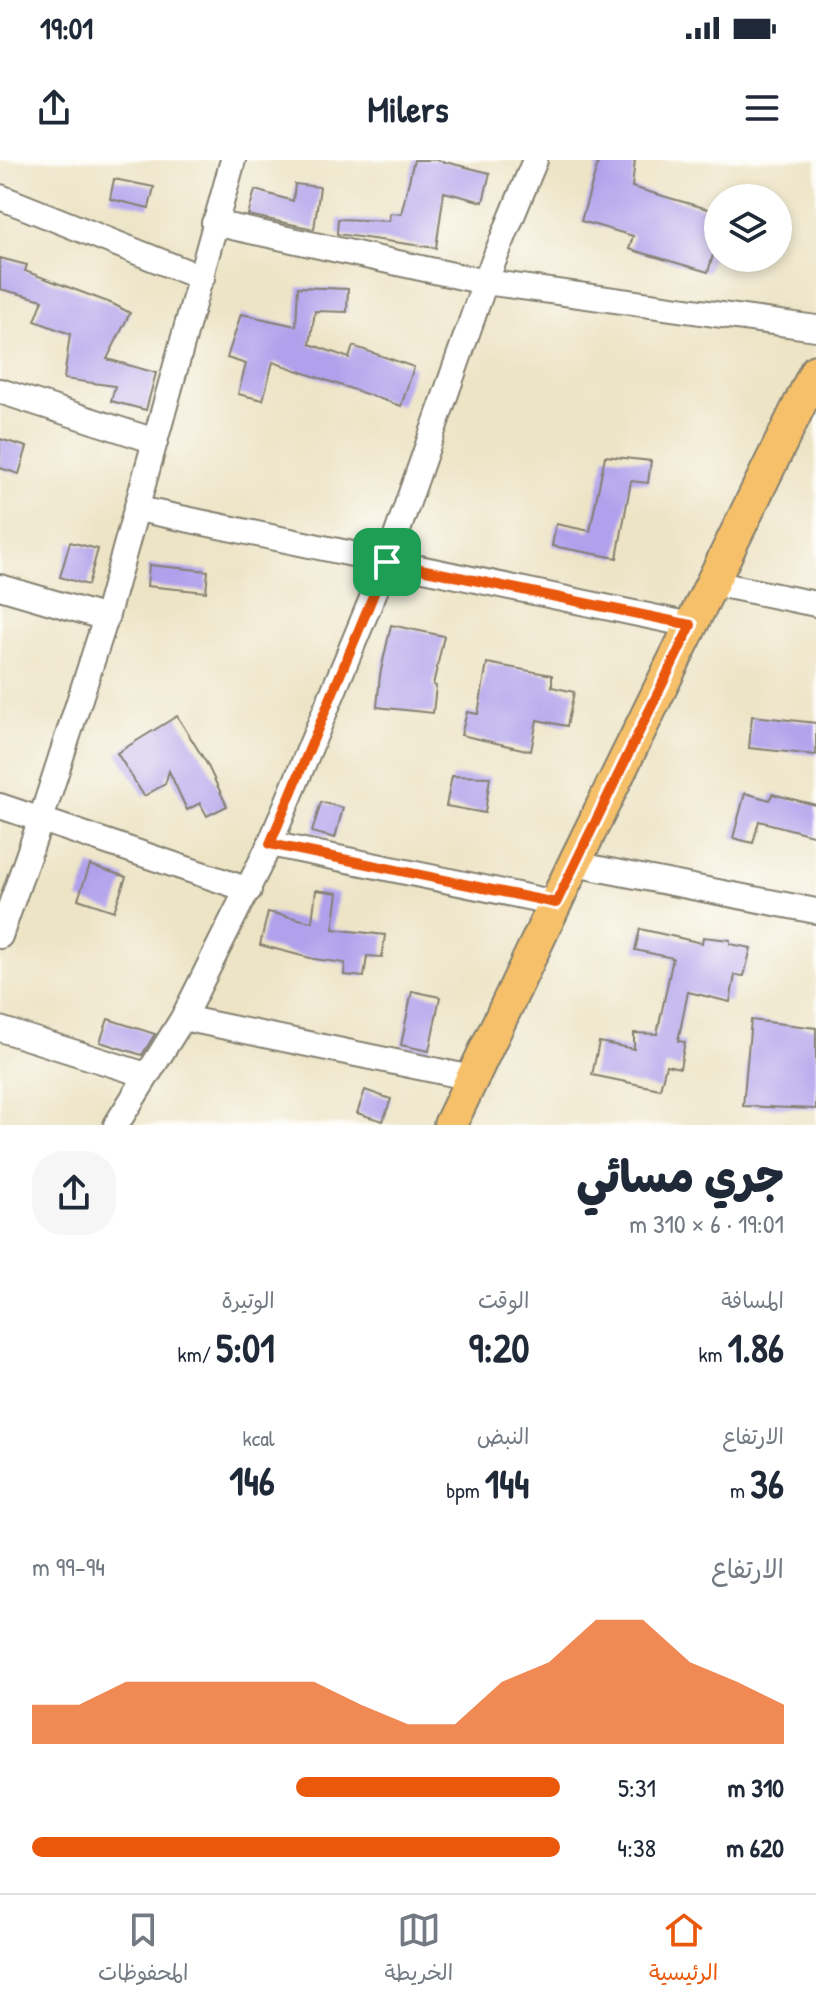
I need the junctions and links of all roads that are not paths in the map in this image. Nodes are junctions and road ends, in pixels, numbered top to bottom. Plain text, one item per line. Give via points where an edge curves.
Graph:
1 (233, 160) edge
2 (535, 160) edge
3 (0, 197) edge
4 (214, 223) junction
5 (202, 278) junction
6 (485, 282) junction
7 (816, 328) edge
8 (816, 371) edge
9 (0, 391) edge
10 (155, 441) junction
11 (138, 509) junction
12 (387, 562) junction
13 (712, 583) junction
14 (0, 587) edge
15 (816, 604) edge
16 (106, 618) junction
17 (691, 625) junction
18 (0, 806) edge
19 (41, 819) junction
20 (270, 844) junction
21 (574, 864) junction
22 (249, 890) junction
23 (556, 903) junction
24 (816, 911) edge
25 (0, 936) edge
26 (183, 1018) junction
27 (0, 1029) edge
28 (146, 1075) junction
29 (472, 1078) junction
30 (455, 1124) edge
31 (116, 1125) edge

1 - 4 street
2 - 6 street
3 - 5 street
4 - 5 street
4 - 6 street
5 - 10 street
6 - 7 street
6 - 12 street
8 - 13 main road
9 - 10 street
10 - 11 street
11 - 12 street
11 - 16 street
12 - 17 street
12 - 20 street
13 - 15 street
13 - 17 main road
14 - 16 street
16 - 19 street
17 - 21 main road
18 - 19 street
19 - 22 street
19 - 25 street
20 - 22 street
20 - 23 street
21 - 23 main road
21 - 24 street
22 - 26 street
23 - 29 main road
26 - 28 street
26 - 29 street
27 - 28 street
28 - 31 street
29 - 30 main road

